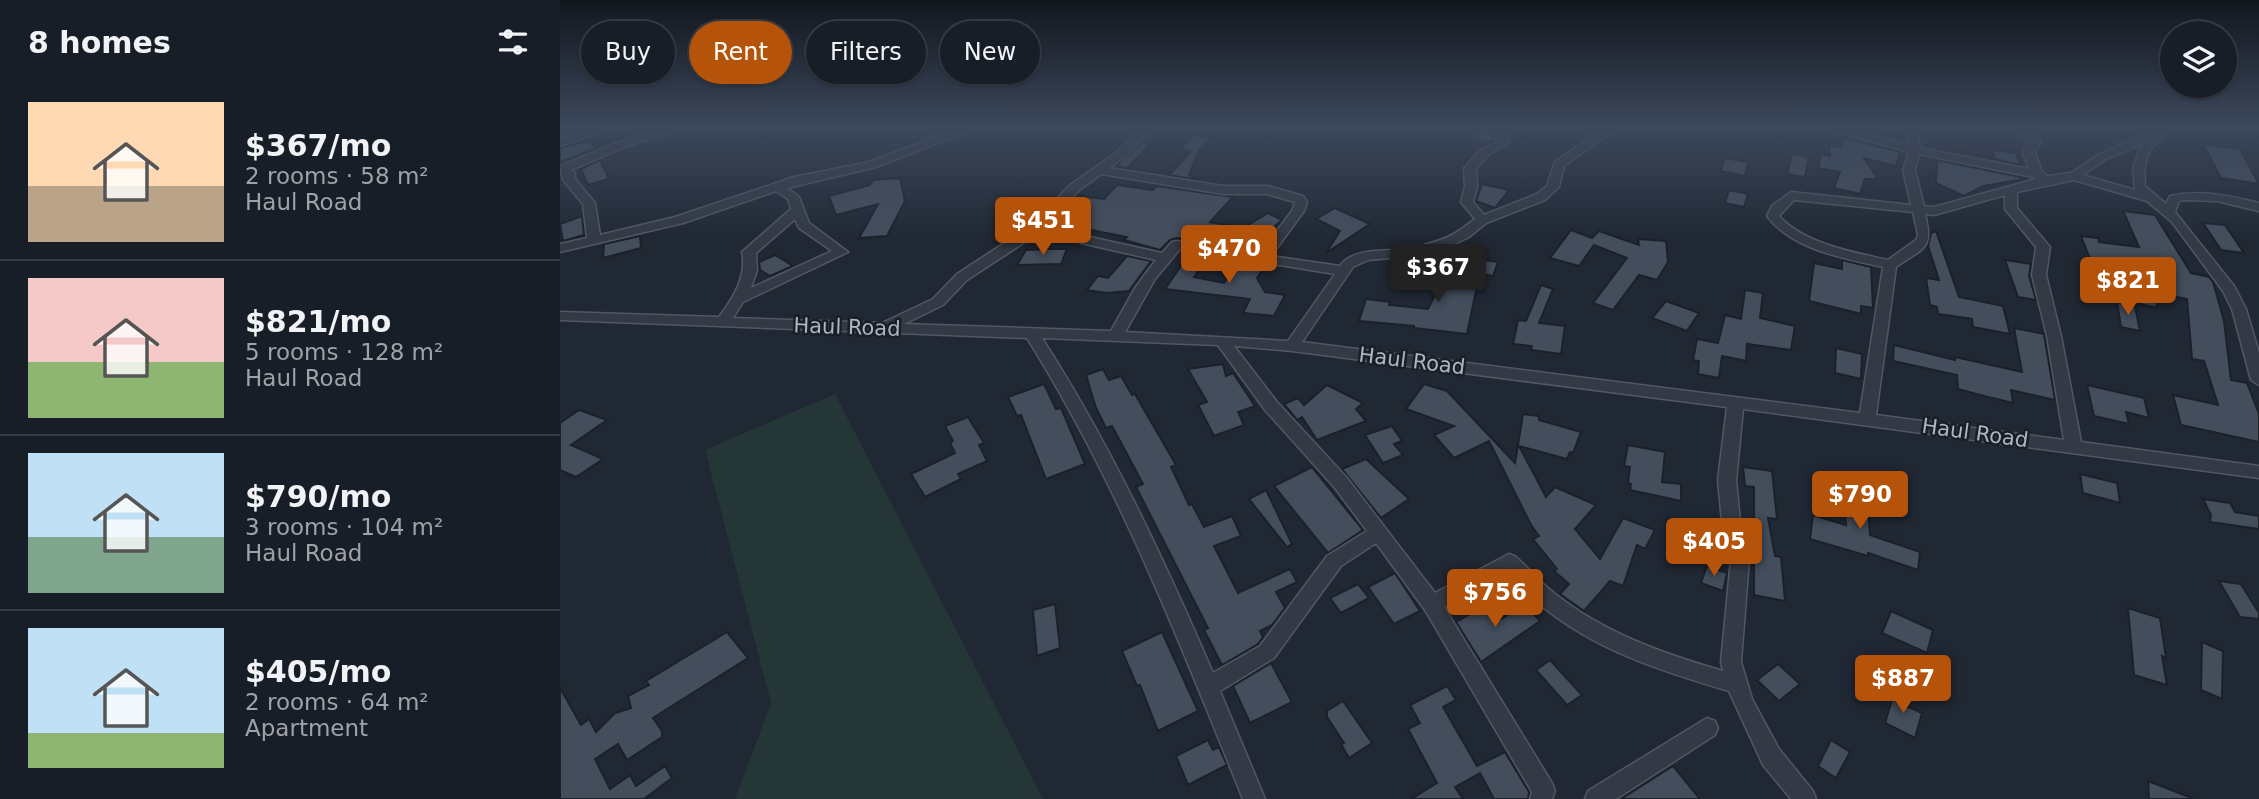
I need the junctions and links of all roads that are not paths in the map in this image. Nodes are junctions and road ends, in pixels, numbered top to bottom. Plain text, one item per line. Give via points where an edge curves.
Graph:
1 (576, 163) edge
2 (877, 163) edge
3 (1106, 163) edge
4 (1474, 163) edge
5 (1560, 163) edge
6 (1911, 163) edge
7 (1977, 163) edge
8 (2034, 163) edge
9 (2093, 163) edge
10 (2140, 163) edge
11 (560, 170) edge
12 (1096, 170) junction
13 (2074, 176) junction
14 (2041, 177) junction
15 (777, 187) junction
16 (2011, 189) junction
17 (2149, 197) junction
18 (2259, 207) edge
19 (798, 210) junction
20 (1920, 211) junction
21 (2169, 212) junction
22 (1044, 218) junction
23 (1482, 220) junction
24 (594, 240) junction
25 (560, 248) edge
26 (1164, 258) junction
27 (1262, 259) junction
28 (1890, 265) junction
29 (1343, 271) junction
30 (737, 300) junction
31 (560, 316) edge
32 (723, 322) junction
33 (882, 328) junction
34 (1031, 334) junction
35 (1115, 337) junction
36 (1222, 340) junction
37 (1293, 346) junction
38 (2259, 380) edge
39 (1736, 402) junction
40 (1867, 419) junction
41 (2074, 447) junction
42 (2259, 472) edge
43 (1378, 533) junction
44 (1432, 604) junction
45 (1737, 684) junction
46 (1208, 687) junction
47 (1707, 728) dead end
48 (1254, 799) edge
49 (1541, 799) edge
50 (1596, 799) edge
51 (1805, 799) edge

1 - 11 street
2 - 15 street
3 - 12 street
4 - 23 street via 1469,168 1467,201
5 - 23 street via 1553,187 1541,197
6 - 20 street
7 - 14 street
8 - 14 street
9 - 13 street
10 - 17 street via 2139,187
11 - 24 street via 569,173 569,180 589,203
12 - 22 street
12 - 27 street via 1223,190 1268,190 1299,199 1298,211
13 - 14 street
13 - 17 street
14 - 16 street
15 - 19 street via 793,197
15 - 24 street via 679,220
16 - 20 street
16 - 41 street via 2011,209 2043,247 2039,275
17 - 21 street
18 - 21 street via 2214,197 2182,196 2174,199
19 - 30 street via 749,252 750,273
19 - 30 street via 803,225 841,252
20 - 28 street via 1922,242
20 - 28 street via 1791,196 1776,209 1777,223 1802,238
21 - 38 street via 2234,299
22 - 26 street via 1064,222 1086,240
22 - 33 street via 962,277 938,302
23 - 29 street via 1445,243 1355,259
24 - 25 street
26 - 27 street via 1177,245
26 - 35 street via 1135,297
27 - 29 street
28 - 40 street
29 - 37 street
30 - 32 street
31 - 32 street, Haul Road
32 - 33 street, Haul Road
33 - 34 street, Haul Road
34 - 35 street, Haul Road
34 - 46 street via 1056,369 1097,445 1164,582
35 - 36 street, Haul Road
36 - 37 street, Haul Road
36 - 43 street
37 - 39 street, Haul Road
39 - 40 street, Haul Road
39 - 45 street via 1727,480 1740,559 1731,662
40 - 41 street, Haul Road
41 - 42 street, Haul Road
43 - 44 street
43 - 46 street via 1334,561 1267,652
44 - 45 street via 1509,562 1581,624 1667,664
44 - 49 street via 1544,791
45 - 51 street via 1771,758
46 - 48 street
47 - 50 street

